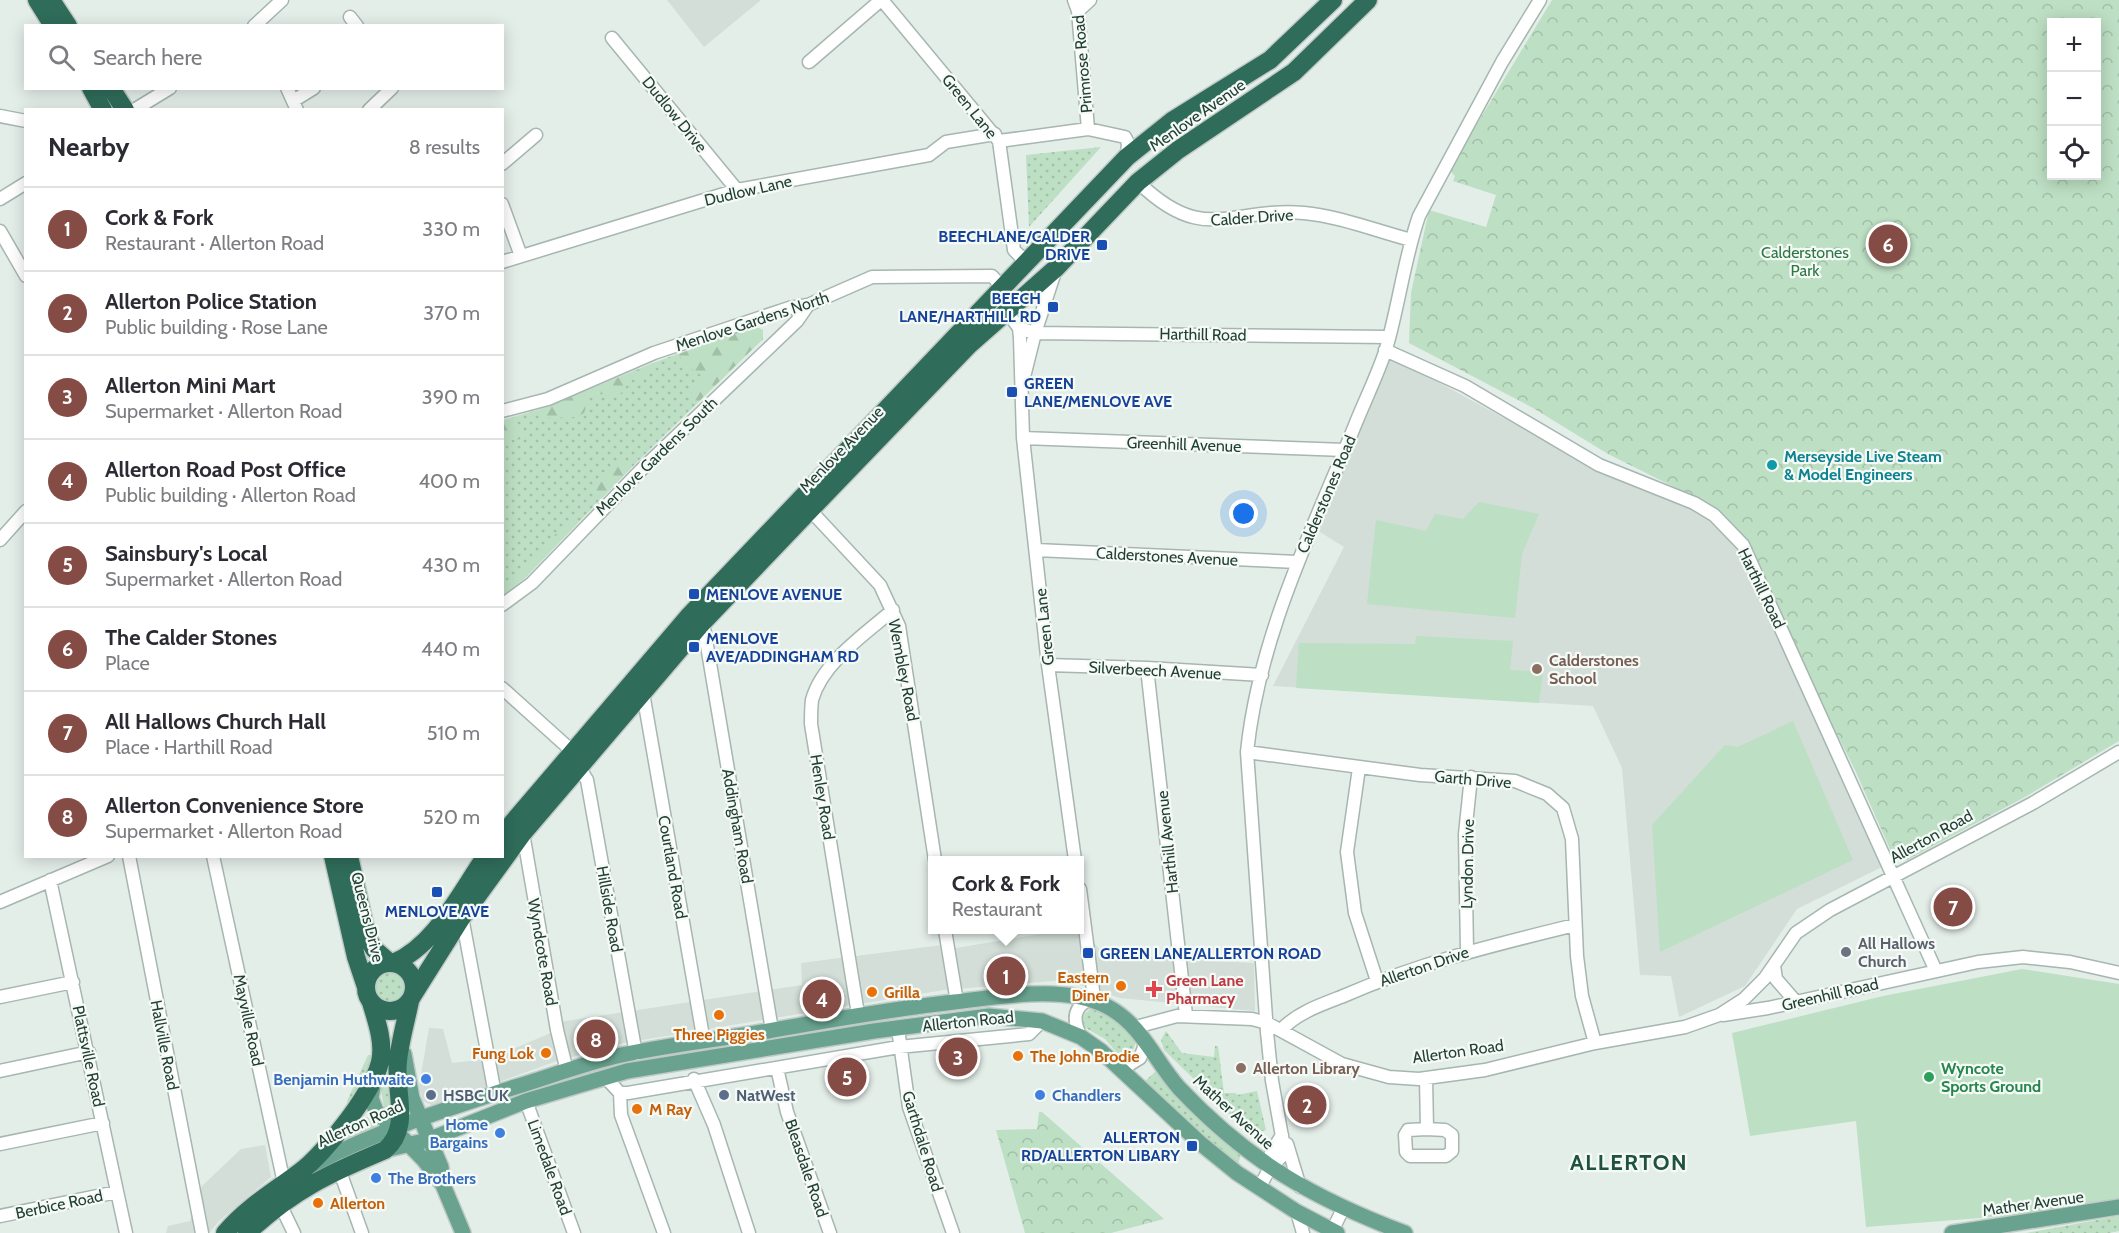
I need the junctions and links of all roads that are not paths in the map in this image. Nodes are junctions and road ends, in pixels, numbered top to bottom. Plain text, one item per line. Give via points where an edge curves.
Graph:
1 (37, 0) edge
2 (51, 0) edge
3 (282, 0) edge
4 (882, 0) edge
5 (1090, 0) edge
6 (1334, 0) edge
7 (1368, 0) edge
8 (1540, 0) edge
9 (1076, 5) edge
10 (52, 24) edge
11 (67, 24) edge
12 (257, 24) edge
13 (612, 38) dead end
14 (809, 62) dead end
15 (92, 90) edge
16 (112, 90) edge
17 (167, 90) edge
18 (288, 90) edge
19 (312, 90) edge
20 (390, 90) edge
21 (295, 105) edge
22 (102, 108) edge
23 (124, 108) edge
24 (137, 108) edge
25 (371, 108) edge
26 (0, 116) edge
27 (24, 121) edge
28 (1088, 129) junction
29 (536, 135) dead end
30 (997, 137) junction
31 (1127, 157) junction
32 (504, 162) edge
33 (1138, 182) junction
34 (24, 184) edge
35 (737, 190) junction
36 (0, 199) edge
37 (504, 209) edge
38 (0, 231) edge
39 (1411, 240) junction
40 (1045, 244) junction
41 (521, 256) junction
42 (504, 261) edge
43 (1027, 263) junction
44 (1059, 265) junction
45 (24, 273) edge
46 (1004, 289) junction
47 (807, 305) junction
48 (1007, 312) junction
49 (1019, 328) junction
50 (1035, 333) junction
51 (1388, 337) junction
52 (1385, 350) junction
53 (1021, 393) junction
54 (504, 410) edge
55 (1023, 438) junction
56 (1345, 450) junction
57 (810, 510) junction
58 (24, 513) edge
59 (0, 540) edge
60 (1036, 550) junction
61 (1297, 562) junction
62 (504, 604) edge
63 (892, 610) junction
64 (703, 622) junction
65 (1048, 665) junction
66 (1147, 668) junction
67 (1262, 675) junction
68 (504, 690) edge
69 (643, 693) junction
70 (1247, 752) junction
71 (2119, 752) edge
72 (576, 759) junction
73 (1359, 768) junction
74 (1471, 777) junction
75 (504, 833) edge
76 (523, 833) junction
77 (934, 856) edge
78 (1075, 856) edge
79 (103, 858) edge
80 (129, 858) edge
81 (213, 858) edge
82 (333, 858) edge
83 (348, 858) edge
84 (485, 858) edge
85 (1894, 878) junction
86 (50, 880) junction
87 (0, 902) edge
88 (462, 917) junction
89 (1084, 920) edge
90 (1575, 925) junction
91 (946, 934) edge
92 (1467, 951) junction
93 (391, 963) junction
94 (1774, 965) junction
95 (1936, 971) junction
96 (2119, 973) edge
97 (1377, 981) junction
98 (73, 982) junction
99 (368, 994) junction
100 (1061, 995) joint
101 (0, 997) edge
102 (412, 998) junction
103 (1090, 999) junction
104 (957, 1002) junction
105 (1796, 1002) junction
106 (858, 1014) junction
107 (1186, 1015) junction
108 (1719, 1015) junction
109 (1042, 1021) junction
110 (1267, 1023) junction
111 (1136, 1027) junction
112 (898, 1029) junction
113 (772, 1030) junction
114 (1281, 1030) junction
115 (1081, 1037) junction
116 (402, 1041) junction
117 (704, 1042) junction
118 (1146, 1042) junction
119 (1595, 1043) junction
120 (899, 1047) junction
121 (89, 1052) junction
122 (636, 1054) junction
123 (1117, 1066) junction
124 (777, 1068) junction
125 (0, 1071) edge
126 (567, 1071) junction
127 (604, 1077) junction
128 (375, 1078) junction
129 (1426, 1078) junction
130 (694, 1079) junction
131 (620, 1092) junction
132 (495, 1094) junction
133 (526, 1101) junction
134 (510, 1106) junction
135 (103, 1123) junction
136 (423, 1129) junction
137 (1427, 1129) dead end
138 (451, 1130) junction
139 (399, 1133) junction
140 (1282, 1135) junction
141 (0, 1144) edge
142 (441, 1167) junction
143 (1270, 1168) junction
144 (339, 1169) junction
145 (303, 1170) junction
146 (285, 1183) junction
147 (443, 1185) junction
148 (1300, 1187) junction
149 (1259, 1188) junction
150 (117, 1192) junction
151 (280, 1204) junction
152 (2119, 1208) edge
153 (1343, 1209) junction
154 (1297, 1212) junction
155 (0, 1216) edge
156 (126, 1233) edge
157 (202, 1233) edge
158 (225, 1233) edge
159 (247, 1233) edge
160 (294, 1233) edge
161 (362, 1233) edge
162 (463, 1233) edge
163 (574, 1233) edge
164 (664, 1233) edge
165 (749, 1233) edge
166 (830, 1233) edge
167 (953, 1233) edge
168 (1303, 1233) edge
169 (1334, 1233) edge
170 (1405, 1233) edge
171 (1952, 1233) edge

1 - 10 highway
2 - 11 highway
3 - 12 street
4 - 14 street
4 - 30 street, Green Lane
5 - 9 street
6 - 31 highway, Menlove Avenue via 1270,60 1172,121
7 - 33 highway, Menlove Avenue via 1294,72 1178,150
8 - 39 street, Calderstones Road via 1419,216
9 - 28 street, Primrose Road
13 - 35 street, Dudlow Drive
15 - 22 highway
16 - 23 highway
17 - 24 street
18 - 21 street
19 - 21 street
20 - 25 street
26 - 27 street
28 - 30 street, Dudlow Lane
28 - 31 street, Dudlow Lane via 1125,137
29 - 32 street
30 - 35 street, Dudlow Lane via 946,142 929,155
30 - 43 street, Green Lane via 1014,250
31 - 40 highway, Menlove Avenue
33 - 39 street, Calder Drive via 1156,199 1185,216 1209,221 1304,213
33 - 44 highway, Menlove Avenue
34 - 36 street
35 - 41 street, Dudlow Lane
37 - 41 street
38 - 45 street
39 - 51 street, Calderstones Road
40 - 43 highway, Menlove Avenue
40 - 44 highway
41 - 42 street, Dudlow Lane
43 - 46 highway, Menlove Avenue
44 - 48 highway, Menlove Avenue
44 - 50 street, Green Lane
46 - 47 street, Menlove Gardens North via 992,276 872,277
46 - 48 highway
46 - 72 highway, Menlove Avenue via 688,617
47 - 54 street, Menlove Gardens North via 654,353 548,399
47 - 62 street, Menlove Gardens South via 797,321 640,470 532,583
48 - 49 street
48 - 57 highway, Menlove Avenue via 969,345
49 - 50 street, Harthill Road
49 - 53 street, Green Lane
50 - 51 street, Harthill Road
50 - 53 street, Green Lane
51 - 52 street, Calderstones Road
52 - 56 street, Calderstones Road
52 - 85 street, Harthill Road via 1465,386 1599,465 1694,503 1714,515 1743,545
53 - 55 street, Green Lane
55 - 56 street, Greenhill Avenue
55 - 60 street, Green Lane
56 - 61 street, Calderstones Road
57 - 63 street, Wembley Road via 875,578
57 - 64 highway, Menlove Avenue
58 - 59 street
60 - 61 street, Calderstones Avenue
60 - 65 street, Green Lane
61 - 67 street, Calderstones Road
63 - 77 street, Wembley Road via 905,659
63 - 106 street, Henley Road via 844,654 822,679 812,700 811,724
64 - 69 highway, Menlove Avenue
64 - 113 street, Addingham Road
65 - 66 street, Silverbeech Avenue
65 - 78 street, Green Lane
66 - 67 street, Silverbeech Avenue
66 - 107 street, Harthill Avenue
67 - 70 street, Calderstones Road
68 - 72 street
69 - 72 highway, Menlove Avenue
69 - 117 street, Courtland Road
70 - 73 street, Garth Drive
70 - 110 street, Calderstones Road
71 - 85 street, Allerton Road
72 - 75 highway, Menlove Avenue
72 - 76 highway, Menlove Avenue
72 - 122 street, Hillside Road via 587,780
73 - 74 street, Garth Drive
73 - 97 street via 1347,852 1355,913
74 - 90 street, Garth Drive via 1515,780 1547,794 1563,808 1572,839
74 - 92 street, Lyndon Drive via 1465,834
76 - 88 highway, Menlove Avenue
76 - 126 street, Wyndcote Road
79 - 86 street
80 - 157 street, Hallville Road
81 - 146 street, Mayville Road
82 - 99 highway, Queens Drive
83 - 93 highway, Queens Drive via 367,937
84 - 93 highway via 427,940 407,957
85 - 94 street, Allerton Road via 1830,910 1796,933
85 - 95 street, Harthill Road
86 - 87 street
86 - 98 street, Plattsville Road
88 - 102 highway, Menlove Avenue
88 - 132 street
89 - 103 street via 1093,990
90 - 92 street, Allerton Drive
90 - 119 street, Garth Drive via 1582,996
91 - 104 street
92 - 97 street, Allerton Drive
93 - 99 highway via 376,968 367,979
93 - 102 highway via 410,974
94 - 105 street via 1776,979
94 - 108 street, Allerton Road via 1744,999
95 - 96 street, Greenhill Road via 2023,957
95 - 105 street, Greenhill Road
97 - 114 street, Allerton Drive via 1310,1010
98 - 101 street
98 - 121 street, Plattsville Road
99 - 102 highway via 376,1007 391,1011
99 - 128 highway via 380,1038 381,1058
100 - 103 main road, Mather Avenue
100 - 104 main road, Allerton Road
102 - 116 highway
103 - 111 main road, Mather Avenue
103 - 115 street via 1075,1014
104 - 106 main road, Allerton Road
105 - 108 street, Greenhill Road
106 - 113 main road, Allerton Road
107 - 110 street, Allerton Road
107 - 111 street, Allerton Road
108 - 119 street, Allerton Road via 1685,1027
109 - 112 main road, Allerton Road via 989,1016
109 - 115 main road
109 - 120 street, Allerton Road via 1029,1034
110 - 114 street, Allerton Road
110 - 140 street, Calderstones Road
111 - 118 main road, Mather Avenue
112 - 120 street, Garthdale Road
112 - 127 main road, Allerton Road
113 - 117 main road, Allerton Road
114 - 129 street, Allerton Road via 1342,1064 1389,1077
115 - 123 main road
116 - 136 main road via 408,1084
116 - 139 highway via 397,1078
117 - 122 main road, Allerton Road
118 - 123 street via 1140,1058 1127,1066
118 - 143 main road, Mather Avenue via 1180,1089 1243,1149
119 - 129 street, Allerton Road via 1485,1070
120 - 124 street, Allerton Road
120 - 167 street, Garthdale Road via 909,1107
121 - 125 street
121 - 135 street, Plattsville Road
122 - 126 main road, Allerton Road
123 - 149 main road via 1200,1143
124 - 130 street, Allerton Road
124 - 166 street, Bleasdale Road via 787,1112
126 - 132 main road, Allerton Road
127 - 131 street
127 - 133 main road, Allerton Road
128 - 139 main road via 372,1105
128 - 145 highway via 345,1123
129 - 137 street
130 - 131 street, Allerton Road
130 - 165 street via 714,1125
131 - 164 street via 621,1115
132 - 136 main road, Allerton Road
133 - 134 main road, Allerton Road
133 - 163 street, Limedale Road
134 - 136 main road
134 - 138 main road, Allerton Road
135 - 141 street
135 - 150 street, Plattsville Road
136 - 138 main road, Allerton Road
136 - 139 main road, Allerton Road
136 - 139 main road, Allerton Road
136 - 142 main road
138 - 142 main road via 442,1143
139 - 144 highway, Allerton Road via 385,1150
139 - 145 main road, Allerton Road
139 - 147 main road
140 - 143 street via 1271,1153
140 - 148 street, Calderstones Road via 1294,1160
142 - 147 main road
143 - 148 main road, Mather Avenue
143 - 149 street
144 - 151 highway, Allerton Road
144 - 161 street
145 - 146 highway, Allerton Road
146 - 158 highway, Allerton Road via 243,1212
147 - 162 main road
148 - 153 main road, Mather Avenue
149 - 154 main road
150 - 155 street, Berbice Road
150 - 156 street, Plattsville Road
151 - 159 highway, Allerton Road
151 - 160 street
152 - 171 main road, Mather Avenue
153 - 169 street
153 - 170 main road, Mather Avenue
154 - 168 street
154 - 169 main road

